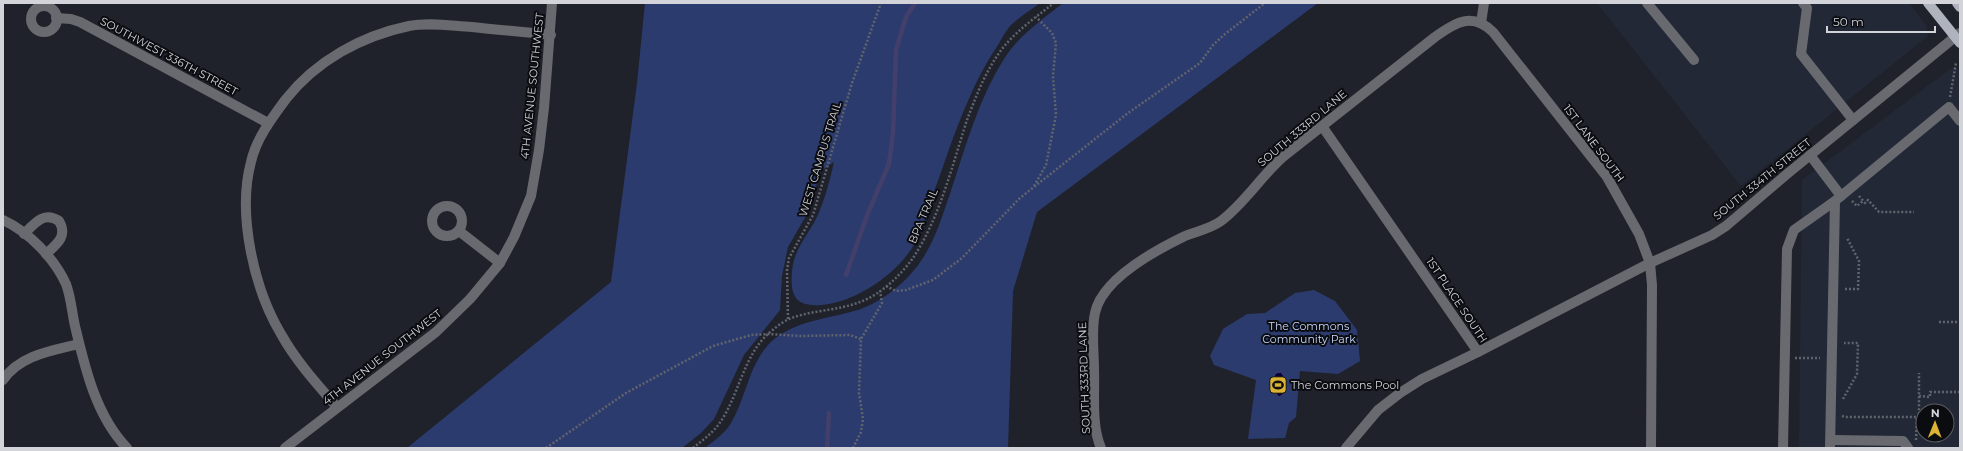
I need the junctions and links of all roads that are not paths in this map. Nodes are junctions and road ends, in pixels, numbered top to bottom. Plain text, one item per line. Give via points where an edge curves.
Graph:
1 (552, 3) edge
2 (1484, 3) edge
3 (1647, 3) edge
4 (1803, 3) edge
5 (1928, 3) edge
6 (1957, 3) edge
7 (1960, 6) edge
8 (56, 18) dead end
9 (1477, 22) junction
10 (551, 35) junction
11 (1958, 38) edge
12 (1694, 60) dead end
13 (1853, 120) junction
14 (1960, 121) edge
15 (268, 123) junction
16 (1322, 126) junction
17 (1810, 155) junction
18 (1841, 199) junction
19 (3, 220) edge
20 (459, 231) dead end
21 (24, 234) junction
22 (46, 254) junction
23 (500, 263) junction
24 (1650, 263) junction
25 (79, 344) junction
26 (1478, 352) junction
27 (3, 380) edge
28 (337, 407) junction
29 (1830, 444) edge
30 (127, 448) edge
31 (286, 448) edge
32 (1101, 448) edge
33 (1346, 448) edge
34 (1652, 448) edge
35 (1783, 448) edge
36 (1908, 448) edge

1 - 10 street, 4TH AVENUE SOUTHWEST
2 - 9 street
3 - 12 street
4 - 13 street via 1807,8 1801,54
5 - 11 main road
6 - 7 main road
8 - 15 street, SOUTHWEST 336TH STREET via 80,22
9 - 16 street, SOUTH 333RD LANE via 1462,21 1445,30
9 - 24 street, 1ST LANE SOUTH via 1493,32 1607,177 1632,222
10 - 15 street via 446,25 410,26 372,36 320,64 298,84
10 - 23 street, 4TH AVENUE SOUTHWEST via 540,150 530,196 514,237
11 - 13 street, SOUTH 334TH STREET
13 - 17 street, SOUTH 334TH STREET
14 - 18 street via 1948,107
15 - 28 street via 251,162 246,208 248,238 256,271 280,334
16 - 26 street, 1ST PLACE SOUTH
16 - 32 street, SOUTH 333RD LANE via 1273,166 1221,220 1213,226 1186,235 1142,262 1111,284 1102,295 1093,322 1096,420
17 - 18 street
17 - 24 street, SOUTH 334TH STREET via 1726,226
18 - 29 street
18 - 35 street via 1794,230 1787,248
19 - 21 street
20 - 23 street
21 - 22 street
21 - 22 street via 42,218 48,216 59,221 62,226 62,238
22 - 25 street via 66,285
23 - 28 street, 4TH AVENUE SOUTHWEST via 470,299 436,332
24 - 26 street, SOUTH 334TH STREET
24 - 34 street, 1ST LANE SOUTH
25 - 27 street via 33,356 9,371
25 - 30 street via 99,408 115,436
26 - 33 street, 1ST PLACE SOUTH via 1422,379 1400,393 1378,410
28 - 31 street, 4TH AVENUE SOUTHWEST
29 - 36 street via 1903,441

